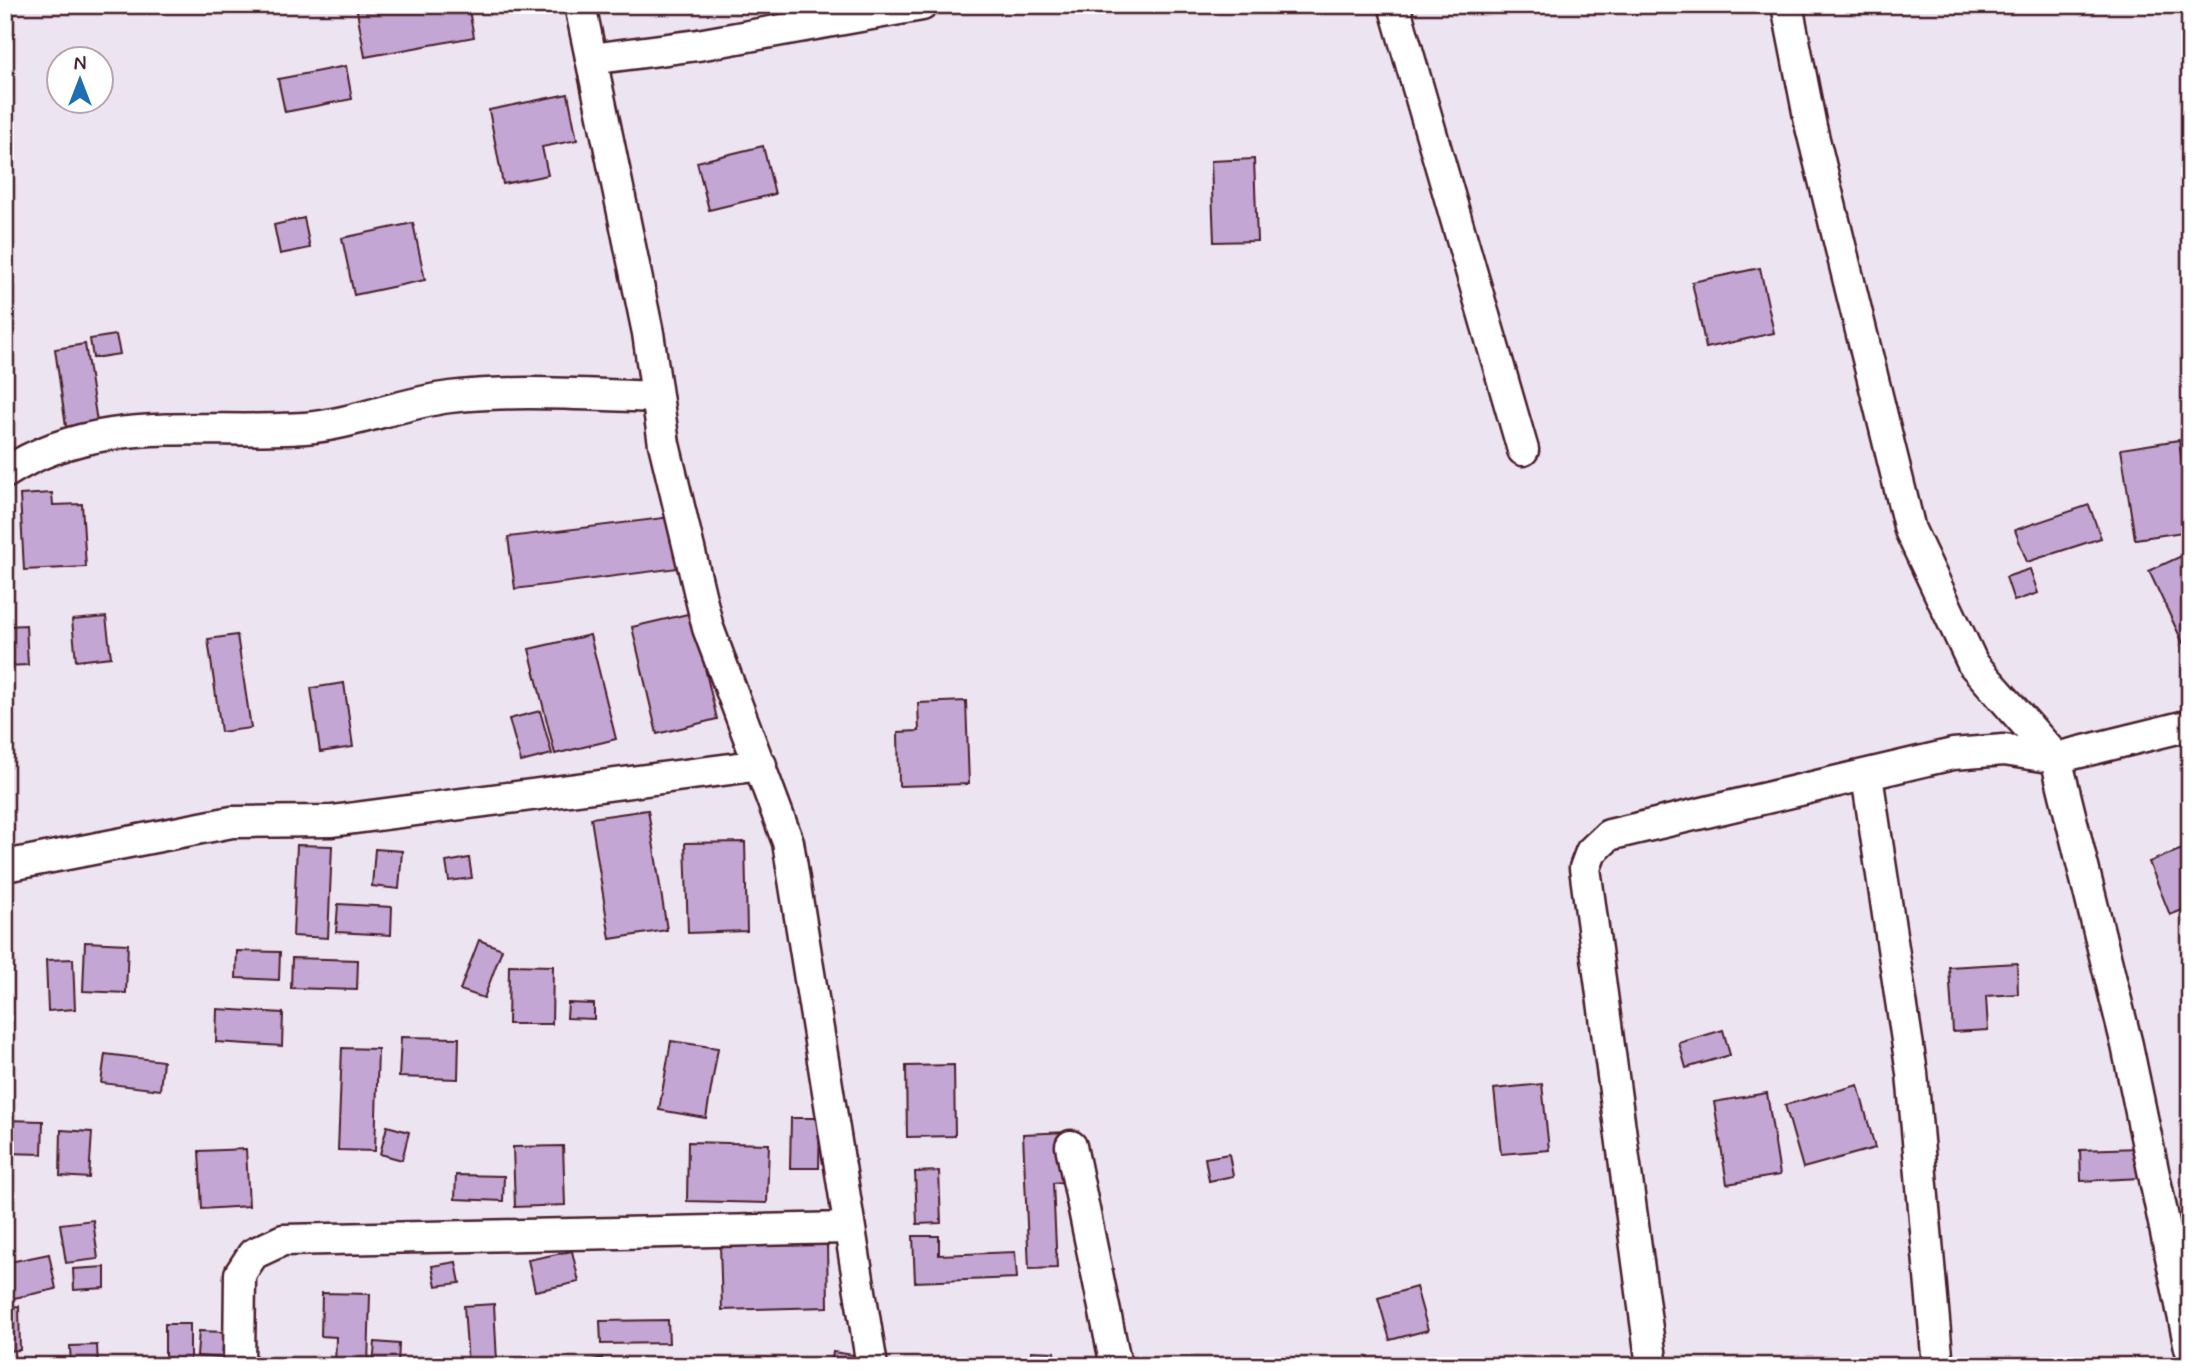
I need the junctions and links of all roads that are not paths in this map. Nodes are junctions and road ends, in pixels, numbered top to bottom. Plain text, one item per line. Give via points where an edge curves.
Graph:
1 (580, 5) edge
2 (922, 5) edge
3 (1394, 5) edge
4 (1787, 5) edge
5 (591, 59) junction
6 (657, 397) junction
7 (1523, 450) dead end
8 (5, 472) edge
9 (2190, 725) edge
10 (2056, 758) junction
11 (761, 765) junction
12 (1867, 776) junction
13 (5, 866) edge
14 (1071, 1146) dead end
15 (849, 1228) junction
16 (2190, 1348) edge
17 (239, 1366) edge
18 (872, 1366) edge
19 (1116, 1366) edge
20 (1652, 1366) edge
21 (1938, 1366) edge

1 - 5 street
2 - 5 street
3 - 7 street
4 - 10 street via 1811,127 1910,530 1973,664
5 - 6 street
6 - 8 street via 538,393 449,397 307,428 154,428 66,442
6 - 11 street via 708,628
9 - 10 street
10 - 12 street via 2004,750 1952,754
10 - 16 street via 2127,1045
11 - 13 street via 332,821 232,822
11 - 15 street via 788,842
12 - 20 street via 1609,835 1591,852 1585,868
12 - 21 street via 1912,1073
14 - 19 street
15 - 17 street via 283,1240 253,1254 240,1274
15 - 18 street

